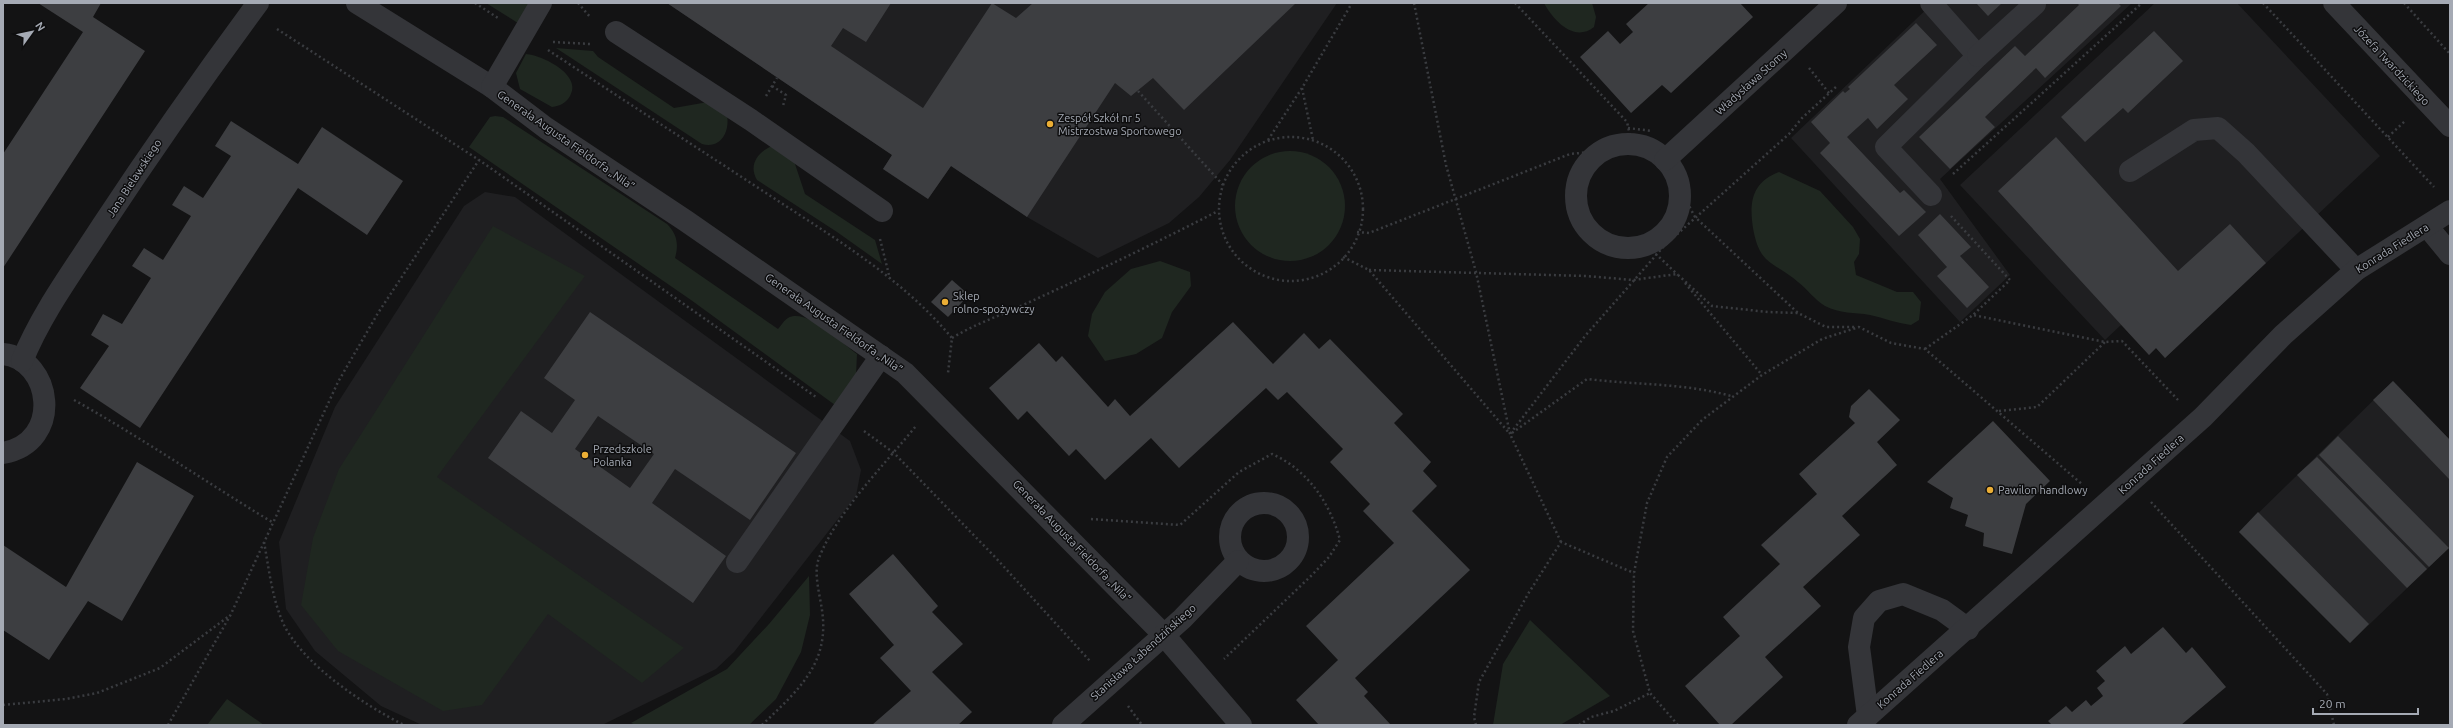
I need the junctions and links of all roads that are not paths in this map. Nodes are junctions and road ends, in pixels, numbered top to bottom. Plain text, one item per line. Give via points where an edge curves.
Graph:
1 (357, 3) edge
2 (542, 3) edge
3 (1836, 3) edge
4 (1931, 3) edge
5 (2334, 3) edge
6 (2035, 4) edge
7 (254, 8) edge
8 (616, 32) dead end
9 (1978, 56) junction
10 (492, 87) junction
11 (2450, 126) edge
12 (1665, 160) junction
13 (2130, 172) dead end
14 (1931, 195) road end
15 (2445, 202) edge
16 (882, 211) dead end
17 (2427, 226) junction
18 (2450, 254) edge
19 (2356, 270) junction
20 (881, 356) junction
21 (13, 358) edge
22 (3, 453) edge
23 (1238, 561) dead end
24 (738, 562) dead end
25 (1968, 629) junction
26 (1163, 634) junction
27 (1863, 720) edge
28 (1063, 725) edge
29 (1241, 725) edge

1 - 10 street, Generała Augusta Fieldorfa „Nila”
2 - 10 street
3 - 12 street, Władysława Stomy
4 - 9 street
5 - 11 street, Józefa Twardzickiego
6 - 9 street
7 - 21 street, Jana Bielawskiego via 184,103 60,288 34,332
8 - 16 street via 751,120
9 - 14 street via 1886,148
10 - 20 street, Generała Augusta Fieldorfa „Nila” via 546,128
12 - 12 street via 1674,171 1680,189 1679,207 1673,222 1649,251 1619,248 1602,242 1591,234 1580,219 1576,205 1577,184 1587,163 1601,151 1618,145 1632,144 1649,148
13 - 19 street via 2194,130 2218,128 2246,153
15 - 17 street, Konrada Fiedlera
17 - 18 street
17 - 19 street, Konrada Fiedlera
19 - 25 street, Konrada Fiedlera via 2283,335 2198,422
20 - 24 street
20 - 26 street, Generała Augusta Fieldorfa „Nila” via 905,373 935,402
21 - 22 street, Jana Bielawskiego via 36,374 46,409 41,427 30,442 14,451
23 - 26 street, Stanisława Łabendzińskiego via 1182,619
25 - 27 street, Konrada Fiedlera
25 - 27 street via 1942,610 1903,594 1879,601 1864,618 1859,647
26 - 28 street, Stanisława Łabendzińskiego
26 - 29 street, Generała Augusta Fieldorfa „Nila”

